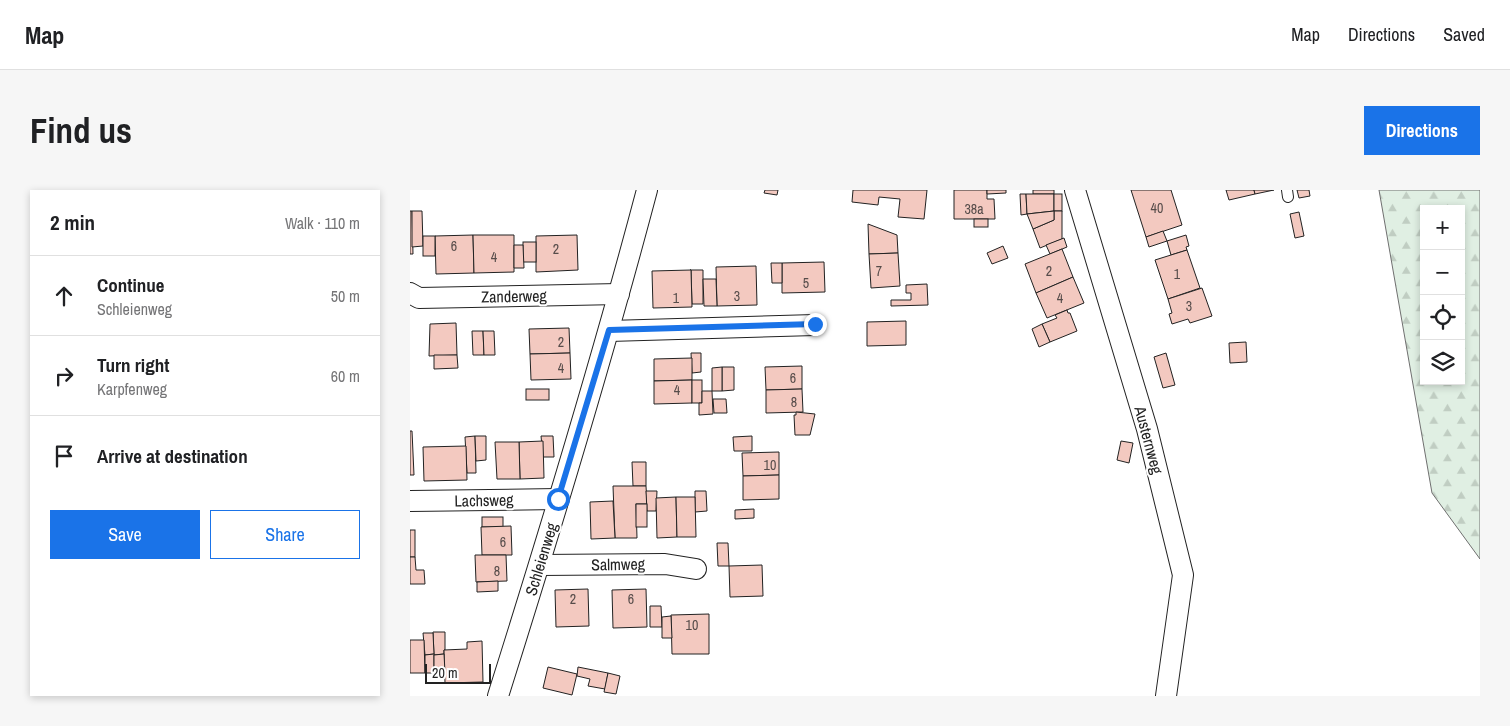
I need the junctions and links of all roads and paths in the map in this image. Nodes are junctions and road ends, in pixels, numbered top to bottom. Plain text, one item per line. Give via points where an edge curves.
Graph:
1 (647, 190) edge
2 (1075, 190) edge
3 (410, 293) edge
4 (619, 294) junction
5 (815, 324) dead end
6 (609, 330) junction
7 (558, 499) junction
8 (410, 501) edge
9 (540, 565) junction
10 (696, 569) dead end
11 (498, 696) edge
12 (1166, 696) edge

1 - 4 street, Schleienweg
2 - 12 street, Austernweg via 1147,430 1183,575
3 - 4 street, Zanderweg via 419,298
4 - 6 street, Schleienweg
5 - 6 street
6 - 7 street, Schleienweg
7 - 8 street, Lachsweg
7 - 9 street, Schleienweg
9 - 10 street, Salmweg via 664,564
9 - 11 street, Schleienweg

